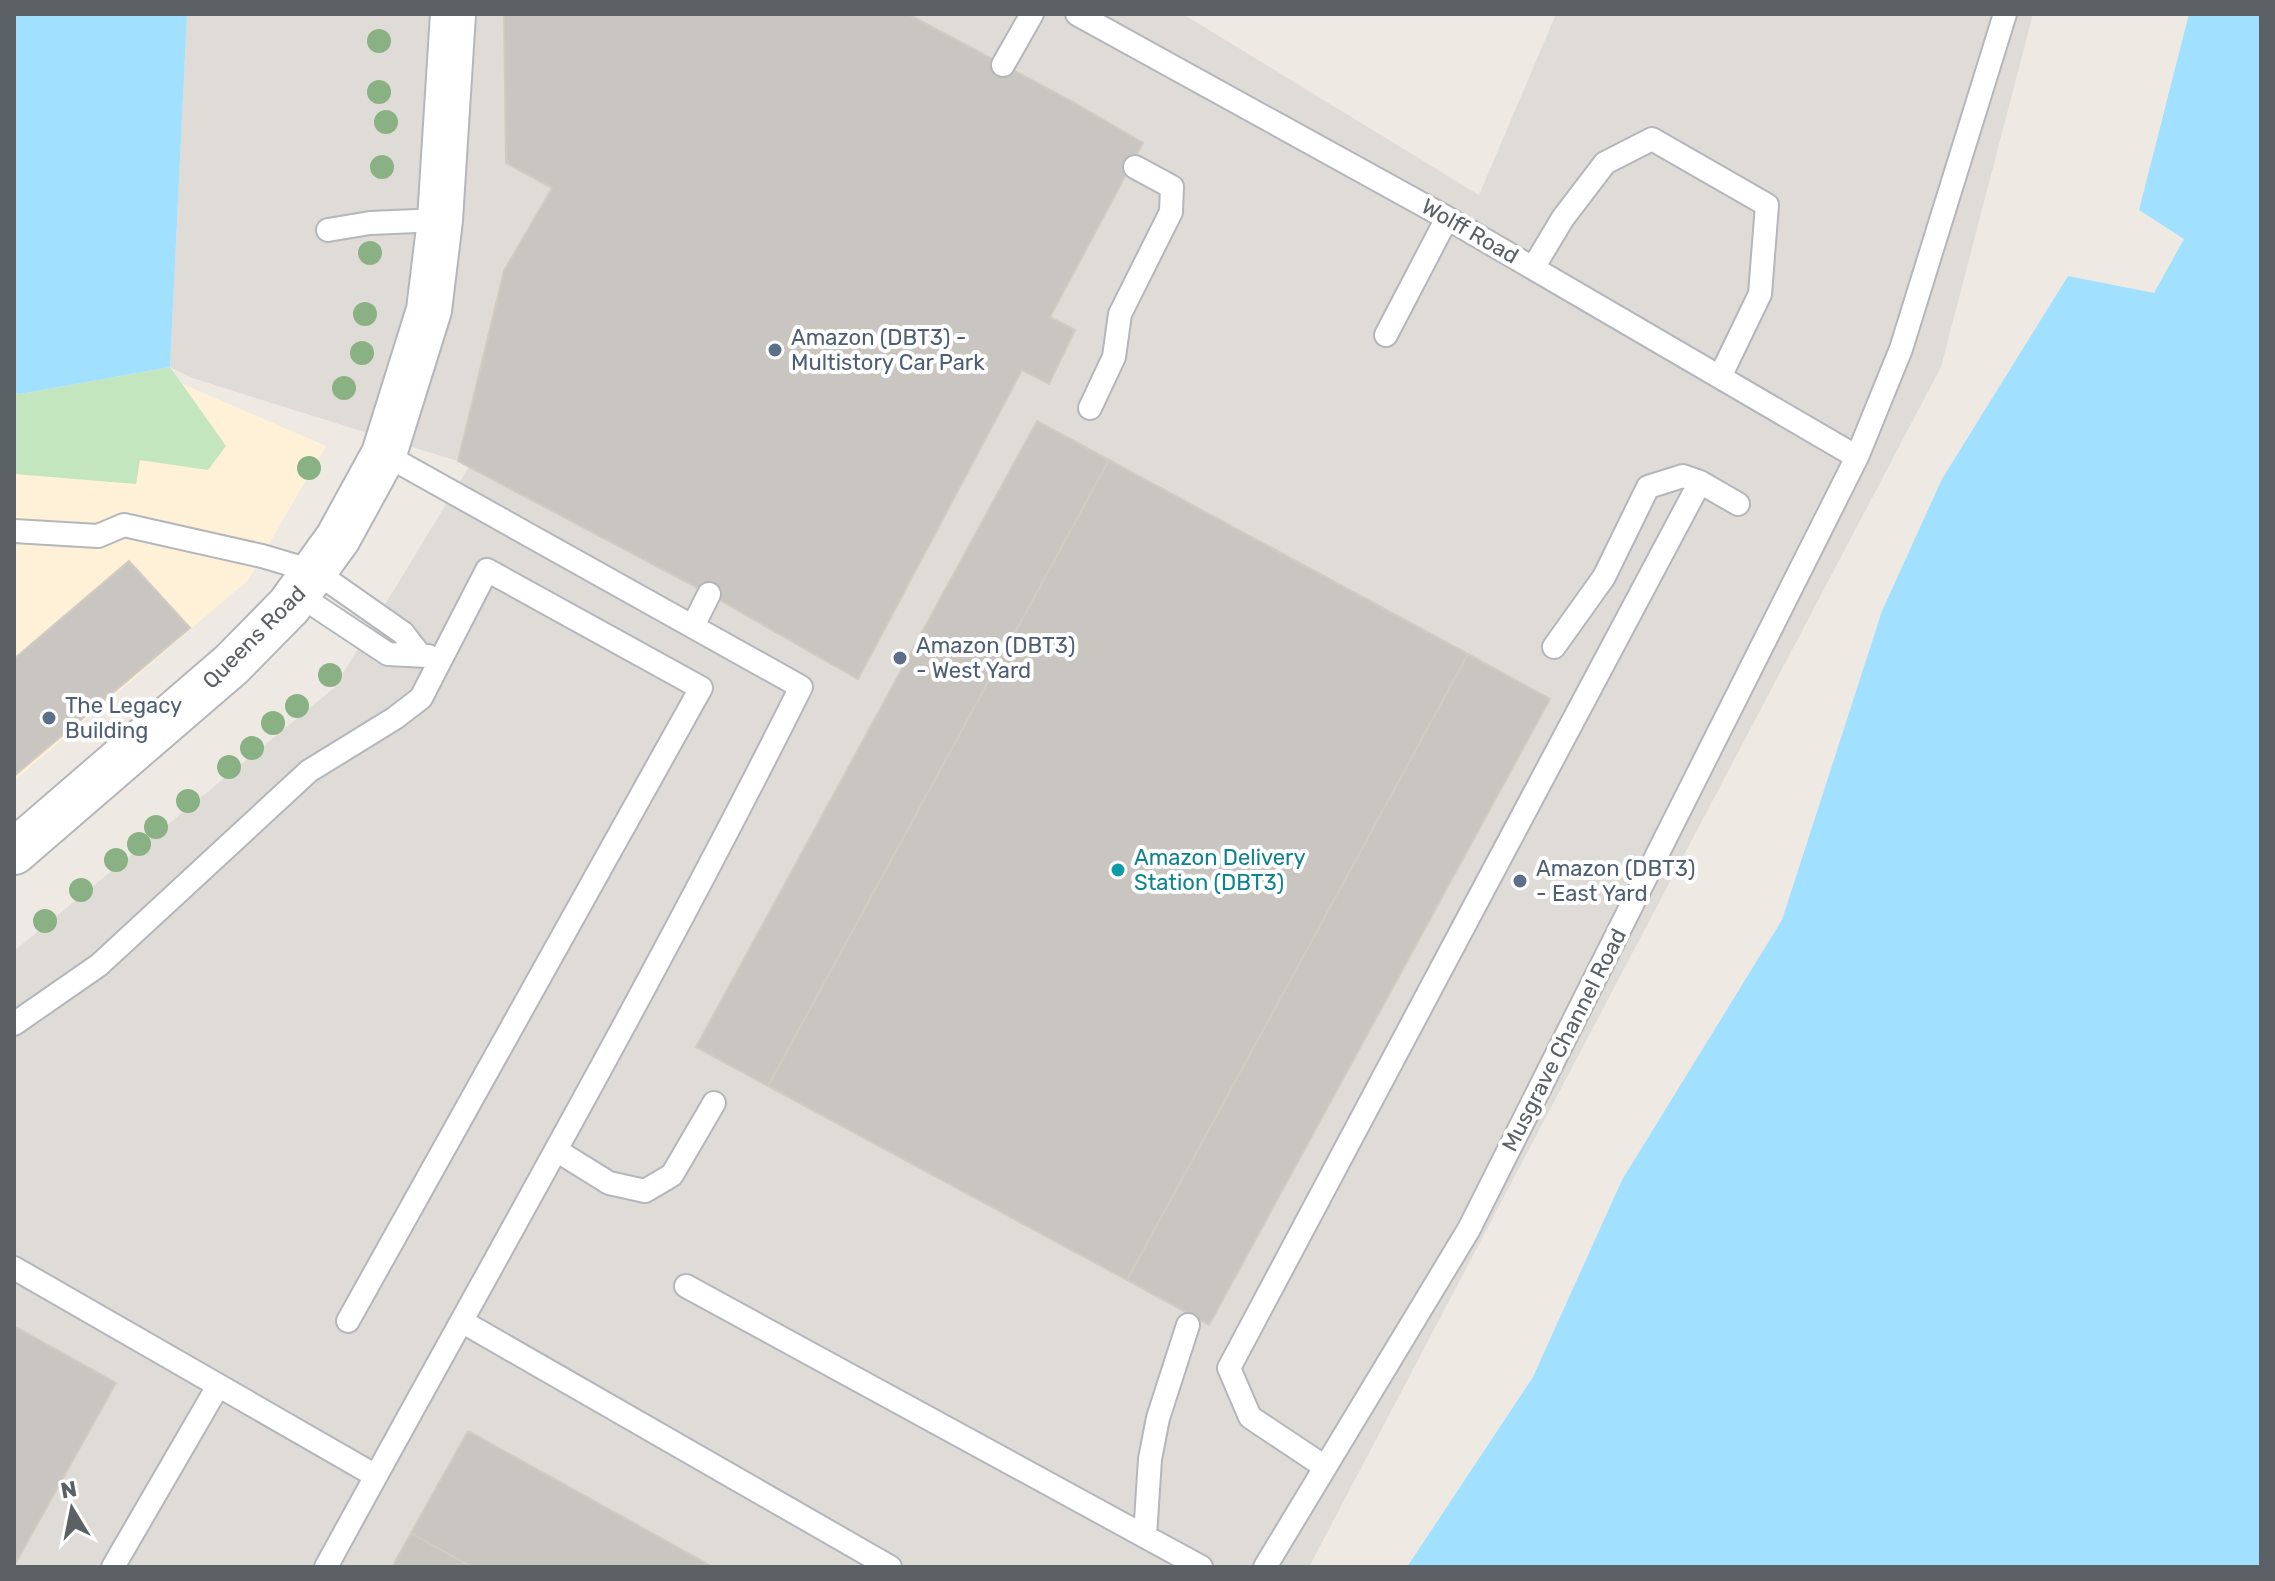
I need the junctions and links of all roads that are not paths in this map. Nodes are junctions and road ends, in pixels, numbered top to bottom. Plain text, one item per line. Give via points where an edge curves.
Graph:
1 (453, 14) edge
2 (1032, 14) edge
3 (1077, 14) edge
4 (2005, 14) edge
5 (1003, 65) dead end
6 (1135, 167) dead end
7 (1447, 218) junction
8 (440, 220) junction
9 (328, 230) dead end
10 (1533, 268) junction
11 (1386, 335) dead end
12 (1720, 377) junction
13 (1090, 408) dead end
14 (384, 454) junction
15 (1857, 457) junction
16 (1700, 482) junction
17 (1738, 504) dead end
18 (14, 531) edge
19 (307, 583) junction
20 (709, 594) dead end
21 (693, 626) junction
22 (1554, 647) dead end
23 (430, 657) junction
24 (14, 852) edge
25 (14, 1024) edge
26 (714, 1103) dead end
27 (556, 1150) junction
28 (14, 1268) edge
29 (686, 1286) dead end
30 (348, 1321) dead end
31 (463, 1322) junction
32 (1188, 1325) dead end
33 (218, 1386) junction
34 (1325, 1467) junction
35 (376, 1476) junction
36 (1145, 1536) junction
37 (113, 1567) edge
38 (326, 1567) edge
39 (890, 1567) edge
40 (1201, 1567) edge
41 (1265, 1567) edge

1 - 8 street, Queens Road
2 - 5 lane
3 - 7 lane, Wolff Road
4 - 15 lane, Musgrave Channel Road via 1901,349
6 - 13 lane via 1172,187 1171,212 1120,314 1114,357
7 - 10 lane, Wolff Road
7 - 11 lane
8 - 9 lane
8 - 14 street, Queens Road via 429,310
10 - 12 lane, Wolff Road
10 - 12 lane via 1605,163 1652,139 1767,205 1760,294
12 - 15 lane, Wolff Road
14 - 19 street, Queens Road
14 - 21 lane
15 - 34 lane, Musgrave Channel Road via 1469,1229
16 - 17 lane
16 - 22 lane via 1683,476 1648,487 1604,577
16 - 34 lane via 1229,1368 1250,1417
18 - 19 lane via 98,536 124,525 262,556
19 - 23 lane via 403,633
19 - 24 street, Queens Road via 232,664
20 - 21 lane
21 - 27 lane via 801,687
23 - 25 lane via 421,698 309,771 99,965
23 - 30 lane via 487,570 701,688
26 - 27 lane via 672,1175 645,1191 609,1183
27 - 31 lane
28 - 33 lane
29 - 36 lane
31 - 35 lane
31 - 39 lane
32 - 36 lane via 1158,1418
33 - 35 lane
33 - 37 lane
34 - 41 lane, Musgrave Channel Road
35 - 38 lane
36 - 40 lane

